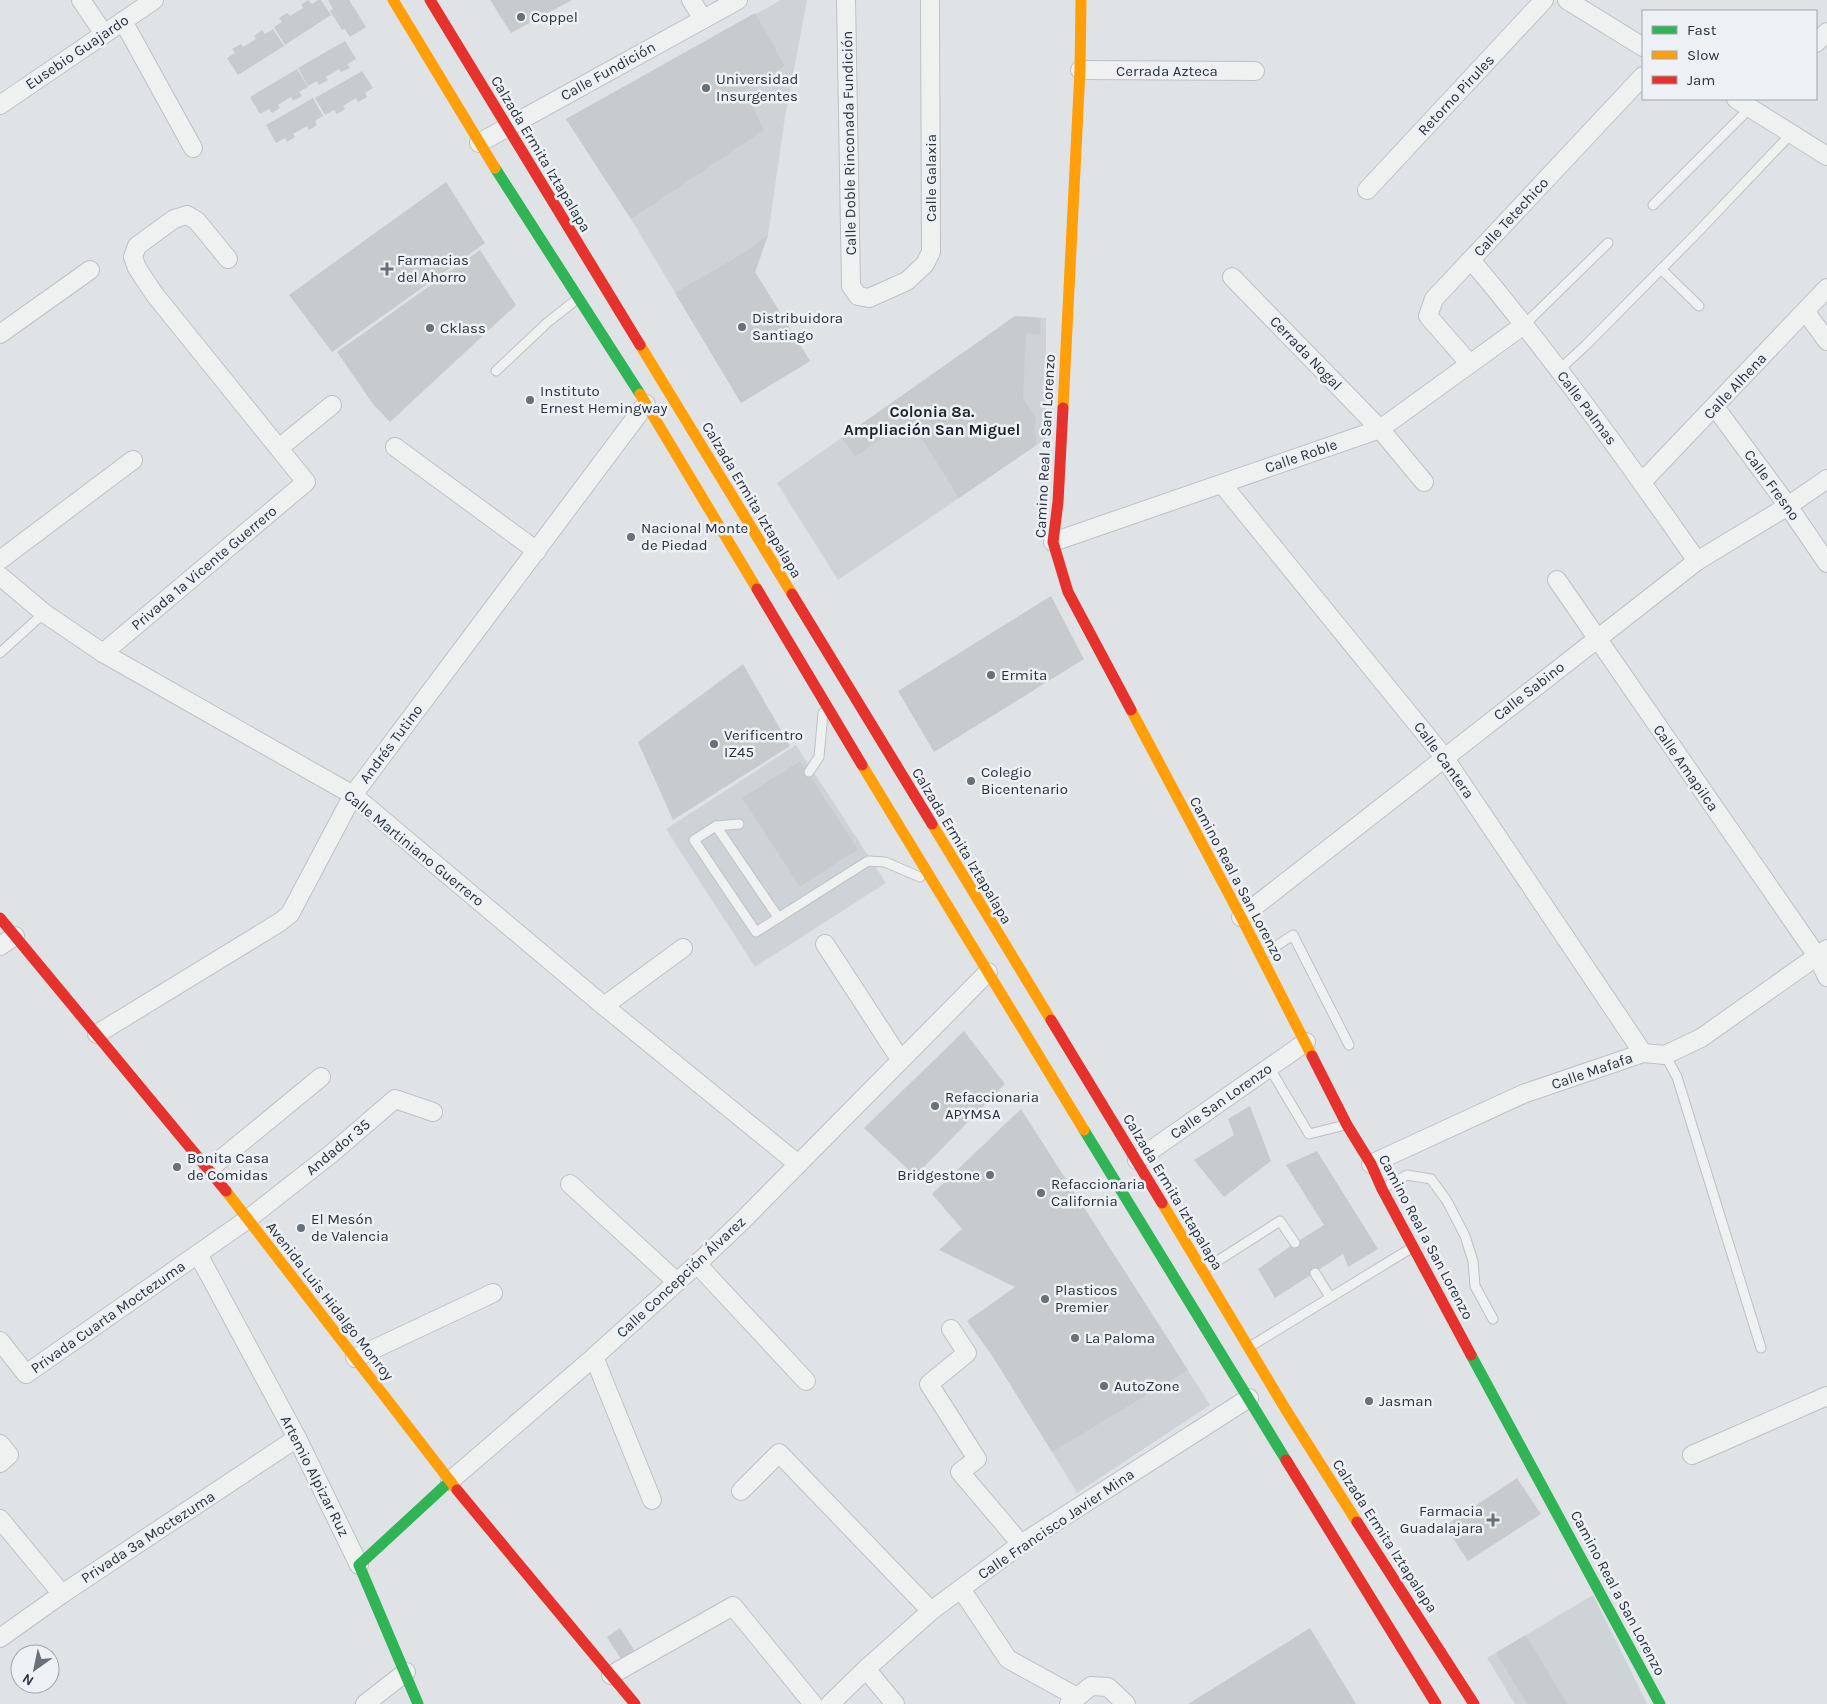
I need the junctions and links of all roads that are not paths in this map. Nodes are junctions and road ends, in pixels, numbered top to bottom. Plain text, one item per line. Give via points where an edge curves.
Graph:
1 (80, 0) edge
2 (154, 0) edge
3 (393, 0) edge
4 (430, 0) edge
5 (691, 0) edge
6 (738, 0) edge
7 (846, 0) edge
8 (930, 0) edge
9 (1081, 0) edge
10 (1544, 0) edge
11 (1567, 0) edge
12 (703, 19) junction
13 (123, 21) junction
14 (1827, 32) edge
15 (104, 34) junction
16 (1817, 42) edge
17 (1642, 46) edge
18 (1080, 70) junction
19 (1255, 71) dead end
20 (1642, 77) edge
21 (1749, 101) edge
22 (0, 105) edge
23 (507, 127) junction
24 (1791, 134) junction
25 (479, 143) junction
26 (194, 148) dead end
27 (1827, 156) edge
28 (1367, 190) dead end
29 (1653, 205) dead end
30 (1608, 243) dead end
31 (228, 259) dead end
32 (1471, 260) junction
33 (1661, 269) junction
34 (90, 270) dead end
35 (1232, 277) dead end
36 (851, 286) joint
37 (1827, 288) edge
38 (578, 298) junction
39 (1699, 306) dead end
40 (1805, 311) junction
41 (1525, 324) junction
42 (2, 327) edge
43 (1827, 341) edge
44 (1469, 363) junction
45 (1559, 370) junction
46 (496, 371) dead end
47 (646, 404) junction
48 (332, 405) dead end
49 (1715, 407) junction
50 (1380, 429) junction
51 (394, 447) dead end
52 (279, 448) junction
53 (133, 460) dead end
54 (1827, 479) edge
55 (1424, 482) dead end
56 (1642, 482) junction
57 (1222, 484) junction
58 (1788, 506) junction
59 (1053, 542) junction
60 (537, 551) junction
61 (0, 560) edge
62 (1697, 561) junction
63 (1827, 564) edge
64 (0, 576) edge
65 (1557, 580) dead end
66 (44, 613) junction
67 (1596, 639) junction
68 (0, 653) edge
69 (103, 653) junction
70 (824, 703) junction
71 (1444, 757) junction
72 (809, 772) dead end
73 (352, 795) junction
74 (739, 824) dead end
75 (716, 826) junction
76 (932, 882) junction
77 (1241, 917) junction
78 (0, 918) edge
79 (778, 918) junction
80 (7, 941) edge
81 (826, 944) dead end
82 (683, 948) dead end
83 (1822, 952) edge
84 (1261, 956) junction
85 (988, 972) junction
86 (1827, 977) edge
87 (604, 1006) junction
88 (97, 1034) junction
89 (1306, 1042) junction
90 (1349, 1045) dead end
91 (1643, 1053) junction
92 (1665, 1055) junction
93 (900, 1059) junction
94 (1269, 1067) junction
95 (322, 1077) dead end
96 (433, 1112) dead end
97 (1347, 1125) junction
98 (1137, 1160) junction
99 (798, 1164) junction
100 (1372, 1164) junction
101 (209, 1169) junction
102 (570, 1184) dead end
103 (1382, 1189) junction
104 (248, 1219) junction
105 (1295, 1243) dead end
106 (1413, 1247) junction
107 (198, 1254) junction
108 (696, 1264) junction
109 (1202, 1271) junction
110 (1315, 1273) dead end
111 (677, 1282) junction
112 (493, 1293) dead end
113 (1330, 1297) junction
114 (1494, 1318) dead end
115 (951, 1329) dead end
116 (0, 1341) edge
117 (1249, 1347) junction
118 (1761, 1348) dead end
119 (594, 1357) junction
120 (355, 1358) junction
121 (806, 1381) dead end
122 (1827, 1396) edge
123 (1249, 1398) junction
124 (297, 1438) junction
125 (0, 1444) edge
126 (1692, 1455) dead end
127 (0, 1463) edge
128 (450, 1481) junction
129 (741, 1491) dead end
130 (652, 1500) dead end
131 (0, 1519) edge
132 (1021, 1544) junction
133 (359, 1565) junction
134 (961, 1590) junction
135 (62, 1594) junction
136 (931, 1611) junction
137 (0, 1638) edge
138 (866, 1669) junction
139 (406, 1672) junction
140 (611, 1675) junction
141 (1073, 1701) edge
142 (364, 1704) edge
143 (418, 1704) edge
144 (635, 1704) edge
145 (813, 1704) edge
146 (830, 1704) edge
147 (895, 1704) edge
148 (1126, 1704) edge
149 (1436, 1704) edge
150 (1474, 1704) edge
151 (1660, 1704) edge

1 - 15 street
2 - 13 street, Eusebio Guajardo
3 - 25 main road
4 - 23 main road, Calzada Ermita Iztapalapa
5 - 12 street
6 - 12 street, Calle Fundición
7 - 36 street, Calle Doble Rinconada Fundición
8 - 36 street, Calle Galaxia via 931,252 925,264 907,280 868,298 858,296
9 - 18 main road, Camino Real a San Lorenzo
10 - 28 street, Retorno Pirules
11 - 17 street
12 - 23 street, Calle Fundición
13 - 15 street, Eusebio Guajardo
13 - 26 street
14 - 16 street
15 - 22 street, Eusebio Guajardo
18 - 19 street, Cerrada Azteca
18 - 59 main road, Camino Real a San Lorenzo
20 - 32 street, Calle Tetechico
21 - 24 street
21 - 29 lane
23 - 25 street, Calle Fundición
23 - 98 main road, Calzada Ermita Iztapalapa
24 - 27 street
24 - 33 lane
25 - 38 main road
30 - 41 lane
31 - 52 street via 197,221 187,215 174,219 137,246 133,257 155,295
32 - 41 street, Calle Palmas
32 - 44 street, Calle Tetechico via 1434,299 1428,316
33 - 39 lane
33 - 45 lane
34 - 42 street
35 - 50 street, Cerrada Nogal
37 - 40 street, Calle Alhena
38 - 46 lane
38 - 47 main road
40 - 43 street
40 - 49 street, Calle Alhena
41 - 44 street, Calle Roble
41 - 45 street, Calle Palmas
44 - 50 street, Calle Roble
45 - 56 street, Calle Palmas
47 - 60 street, Andrés Tutino
47 - 70 main road
48 - 52 street
49 - 56 street, Calle Alhena
49 - 58 street, Calle Fresno
50 - 55 street, Cerrada Nogal
50 - 57 street, Calle Roble
51 - 60 street
52 - 69 street, Privada 1ª Vicente Guerrero via 306,482
53 - 61 street
54 - 58 street, Calle Sabino
56 - 62 street, Calle Palmas
57 - 59 street, Calle Roble
57 - 71 street, Calle Cantera
58 - 62 street, Calle Sabino
58 - 63 street, Calle Fresno
59 - 77 main road, Camino Real a San Lorenzo via 1068,592
60 - 73 street, Andrés Tutino
62 - 67 street, Calle Sabino
64 - 66 street, Calle Martiniano Guerrero
65 - 67 street, Calle Amapilca
66 - 68 lane
66 - 69 street, Calle Martiniano Guerrero
67 - 71 street, Calle Sabino
67 - 83 street, Calle Amapilca
69 - 73 street, Calle Martiniano Guerrero
70 - 72 lane via 819,757
70 - 76 main road
71 - 77 street, Calle Sabino
71 - 91 street, Calle Cantera
73 - 87 street, Calle Martiniano Guerrero
73 - 88 street, Andrés Tutino via 290,914
74 - 75 lane
75 - 79 lane
75 - 79 lane via 694,840 756,932
76 - 79 lane via 885,862 868,861
76 - 85 main road
77 - 84 main road, Camino Real a San Lorenzo
78 - 80 main road, Avenida Luis Hidalgo Monroy
80 - 88 main road, Avenida Luis Hidalgo Monroy
81 - 93 street
82 - 87 street
83 - 86 street, Calle Amapilca
83 - 92 street via 1701,1038
84 - 89 main road, Camino Real a San Lorenzo
84 - 90 lane via 1293,935
85 - 93 street, Calle Concepción Álvarez
85 - 123 main road
87 - 99 street, Calle Martiniano Guerrero
88 - 101 main road, Avenida Luis Hidalgo Monroy
89 - 94 street, Calle San Lorenzo
89 - 97 main road, Camino Real a San Lorenzo
91 - 92 street, Calle Mafafa
91 - 100 street, Calle Mafafa via 1523,1094
92 - 118 lane via 1677,1077
93 - 99 street, Calle Concepción Álvarez
94 - 97 lane via 1309,1134
94 - 98 street, Calle San Lorenzo
95 - 101 street
96 - 104 street, Andador 35 via 395,1099
97 - 100 main road, Camino Real a San Lorenzo
98 - 109 main road, Calzada Ermita Iztapalapa
99 - 108 street, Calle Concepción Álvarez
100 - 103 main road, Camino Real a San Lorenzo
101 - 104 main road, Avenida Luis Hidalgo Monroy
102 - 111 street
103 - 106 main road, Camino Real a San Lorenzo
103 - 114 lane via 1407,1175 1431,1179 1465,1236 1476,1286
104 - 107 street
104 - 120 main road, Avenida Luis Hidalgo Monroy
105 - 109 lane via 1280,1220
106 - 113 lane
106 - 151 main road, Camino Real a San Lorenzo
107 - 116 street, Privada Cuarta Moctezuma via 26,1374
107 - 124 street, Artemio Alpizar Ruz
108 - 111 street, Calle Concepción Álvarez
108 - 121 street
109 - 117 main road, Calzada Ermita Iztapalapa
110 - 113 lane
111 - 119 street, Calle Concepción Álvarez
112 - 120 street
113 - 117 lane
115 - 132 street via 967,1352 929,1384 977,1459 960,1472
117 - 150 main road, Calzada Ermita Iztapalapa
119 - 128 street, Calle Concepción Álvarez
119 - 130 street
120 - 128 main road, Avenida Luis Hidalgo Monroy
122 - 126 street
123 - 132 street, Calle Francisco Javier Mina
123 - 149 main road
124 - 133 street, Artemio Alpizar Ruz
124 - 135 street, Privada 3ª Moctezuma
125 - 127 street via 9,1455
128 - 133 main road, Calle Concepción Álvarez
128 - 140 main road, Avenida Luis Hidalgo Monroy
129 - 136 street via 779,1453
131 - 135 street
132 - 134 street, Calle Francisco Javier Mina
133 - 139 main road, Artemio Alpizar Ruz
134 - 136 street, Calle Francisco Javier Mina
134 - 141 street via 1008,1660
135 - 137 street, Privada 3ª Moctezuma
136 - 138 street, Calle Francisco Javier Mina
138 - 146 street, Calle Francisco Javier Mina
138 - 147 street
139 - 142 street
139 - 143 main road, Artemio Alpizar Ruz
140 - 144 main road, Avenida Luis Hidalgo Monroy
140 - 145 street via 732,1606
141 - 148 street via 1091,1686 1108,1687

